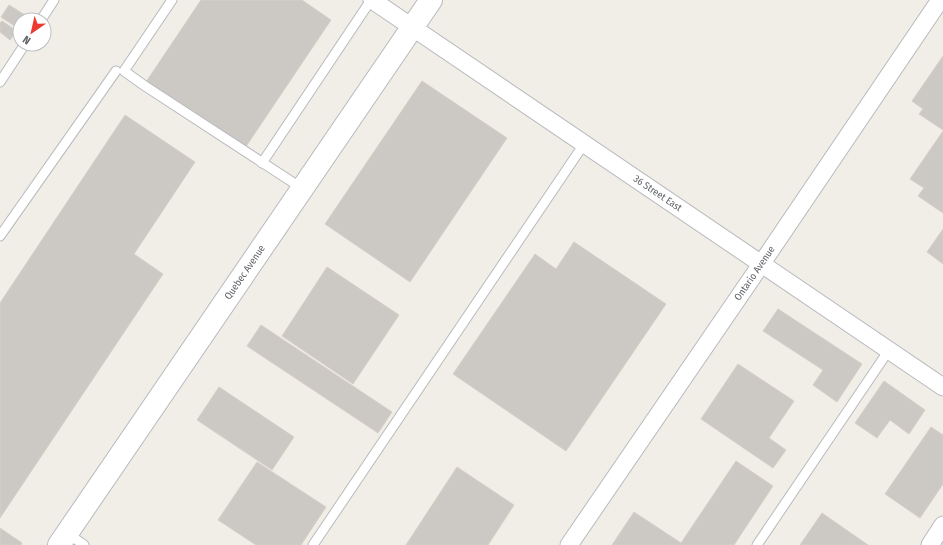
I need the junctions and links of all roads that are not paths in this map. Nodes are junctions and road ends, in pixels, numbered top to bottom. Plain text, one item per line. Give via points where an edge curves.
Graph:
1 (54, 0) edge
2 (172, 0) edge
3 (371, 0) edge
4 (431, 0) edge
5 (940, 0) edge
6 (46, 12) edge
7 (412, 28) junction
8 (20, 52) edge
9 (116, 71) dead end
10 (0, 82) edge
11 (584, 144) junction
12 (262, 162) junction
13 (302, 189) junction
14 (0, 236) edge
15 (762, 263) junction
16 (889, 350) junction
17 (943, 387) edge
18 (943, 525) edge
19 (70, 541) edge
20 (570, 544) edge
21 (313, 545) edge
22 (757, 545) edge
23 (930, 545) edge

1 - 6 lane
2 - 12 lane via 124,71
3 - 7 street, 36 Street East
3 - 12 lane
4 - 7 street, Quebec Avenue
5 - 15 street, Ontario Avenue
7 - 11 street, 36 Street East
7 - 13 street, Quebec Avenue
8 - 10 lane
9 - 14 lane
11 - 15 street, 36 Street East
11 - 21 lane
12 - 13 lane
13 - 19 street, Quebec Avenue
15 - 16 street, 36 Street East
15 - 20 street, Ontario Avenue
16 - 17 street, 36 Street East
16 - 22 lane
18 - 23 street

